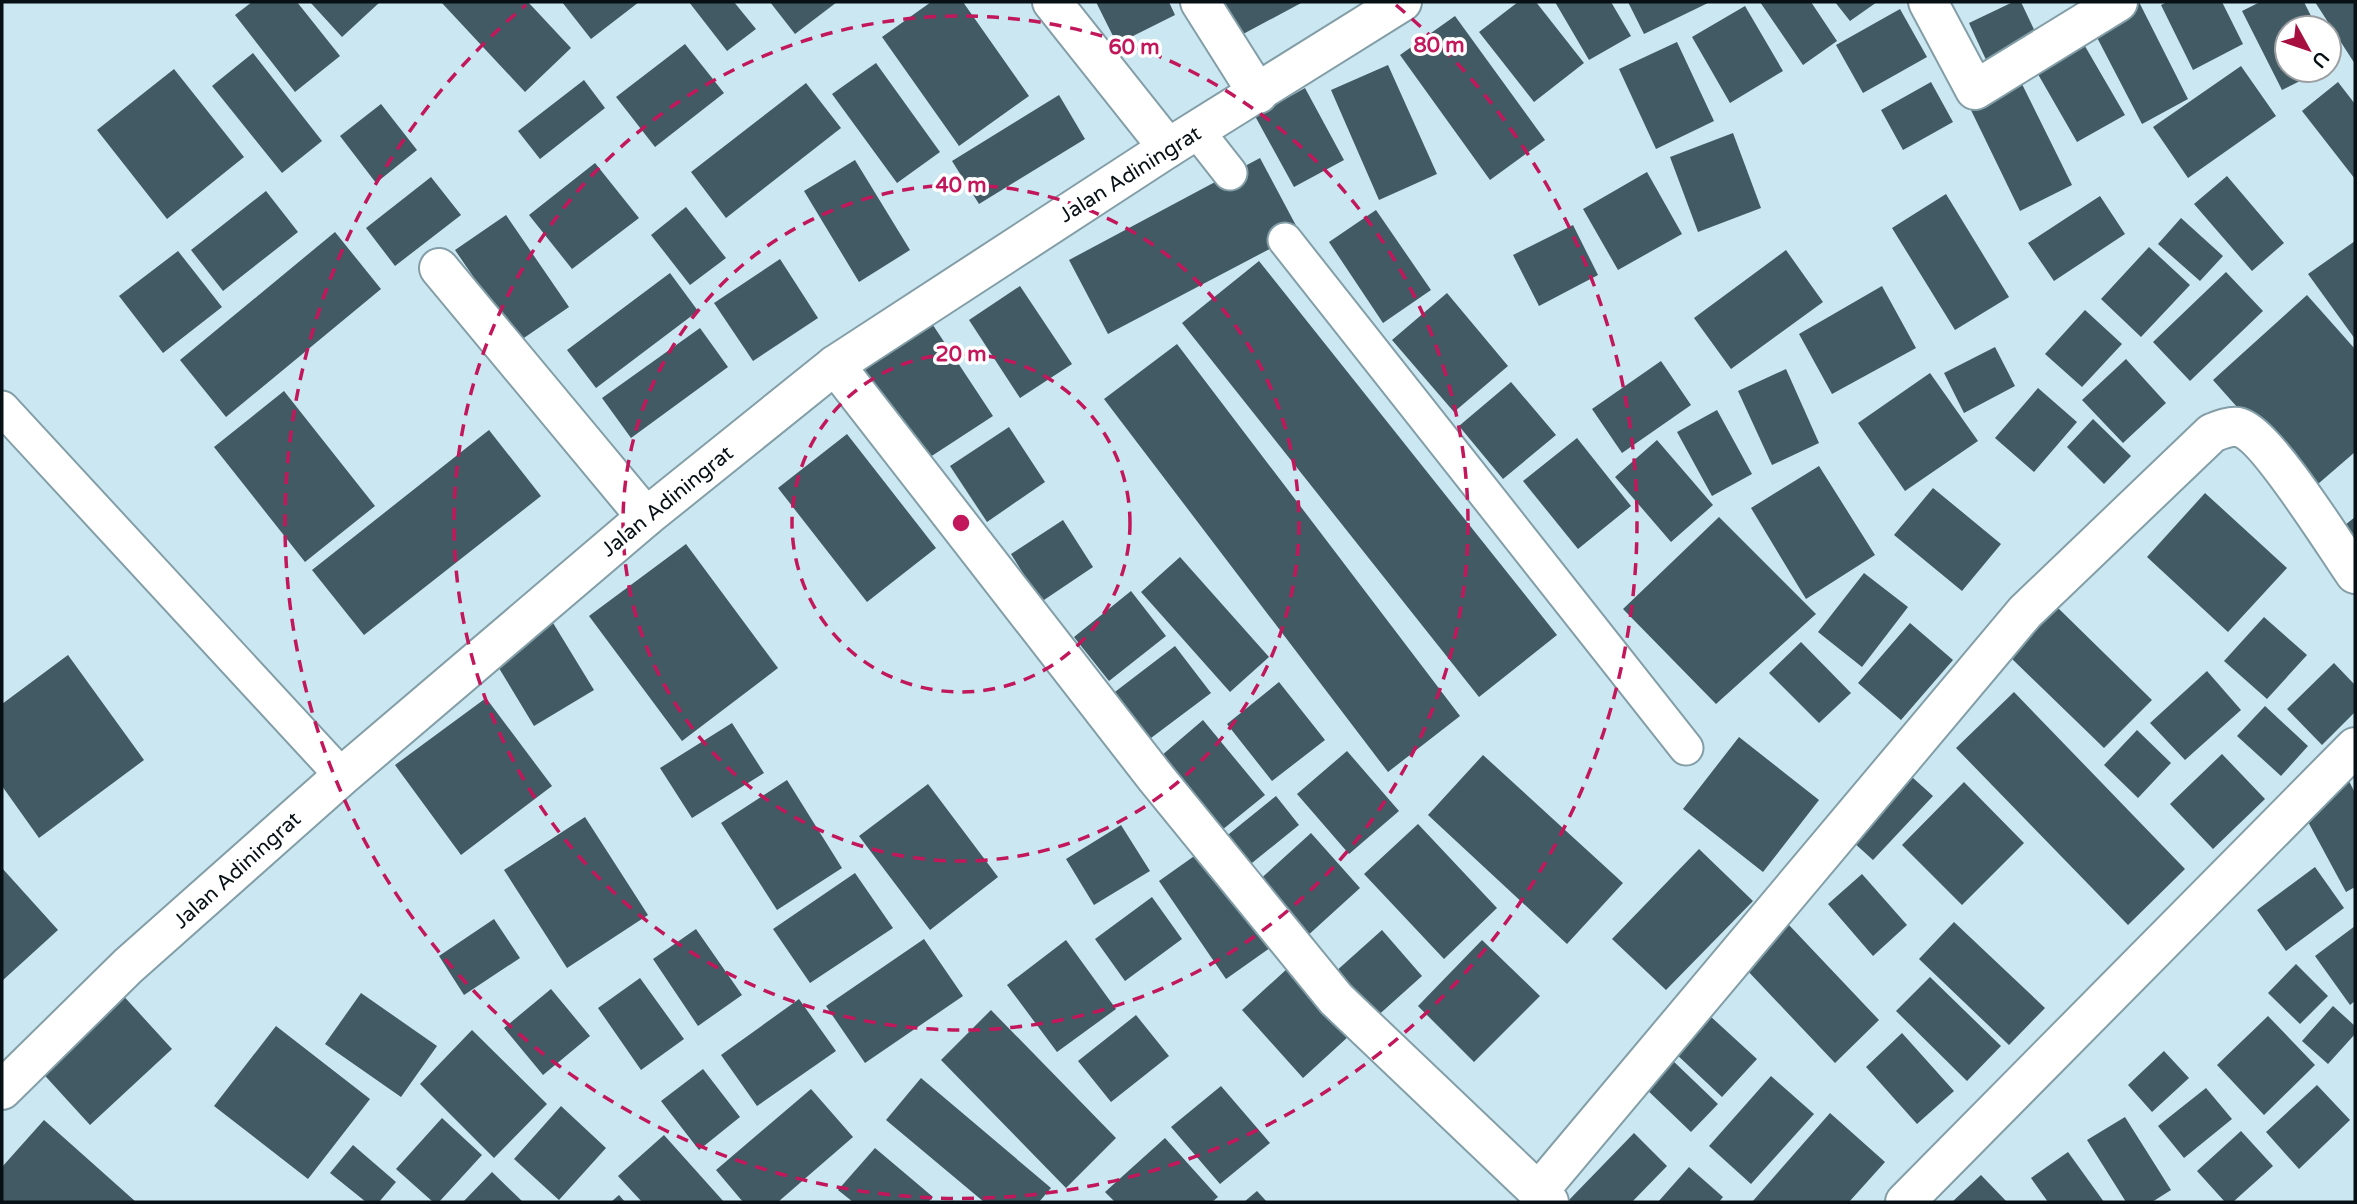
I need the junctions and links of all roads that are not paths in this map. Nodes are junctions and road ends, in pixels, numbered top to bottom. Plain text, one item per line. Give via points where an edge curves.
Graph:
1 (1052, 2) edge
2 (1200, 2) edge
3 (1402, 2) edge
4 (1928, 2) edge
5 (2118, 2) edge
6 (1258, 94) junction
7 (1183, 140) junction
8 (1230, 173) dead end
9 (1285, 240) dead end
10 (439, 268) dead end
11 (835, 365) junction
12 (2, 408) edge
13 (646, 517) junction
14 (2355, 574) edge
15 (2355, 747) edge
16 (1686, 748) dead end
17 (342, 776) junction
18 (2, 1090) edge
19 (1543, 1197) edge
20 (1905, 1202) edge

1 - 7 street
2 - 6 street
3 - 6 street, Jalan Adiningrat
4 - 5 street via 1975,90
6 - 7 street, Jalan Adiningrat
7 - 8 lane
7 - 11 street, Jalan Adiningrat
9 - 16 lane
10 - 13 street
11 - 13 street, Jalan Adiningrat
11 - 19 street via 1156,778 1336,999
12 - 17 lane
13 - 17 street, Jalan Adiningrat
14 - 19 street via 2282,468 2246,430 2229,427 2212,433 2025,612
15 - 20 street
17 - 18 street, Jalan Adiningrat via 128,966

